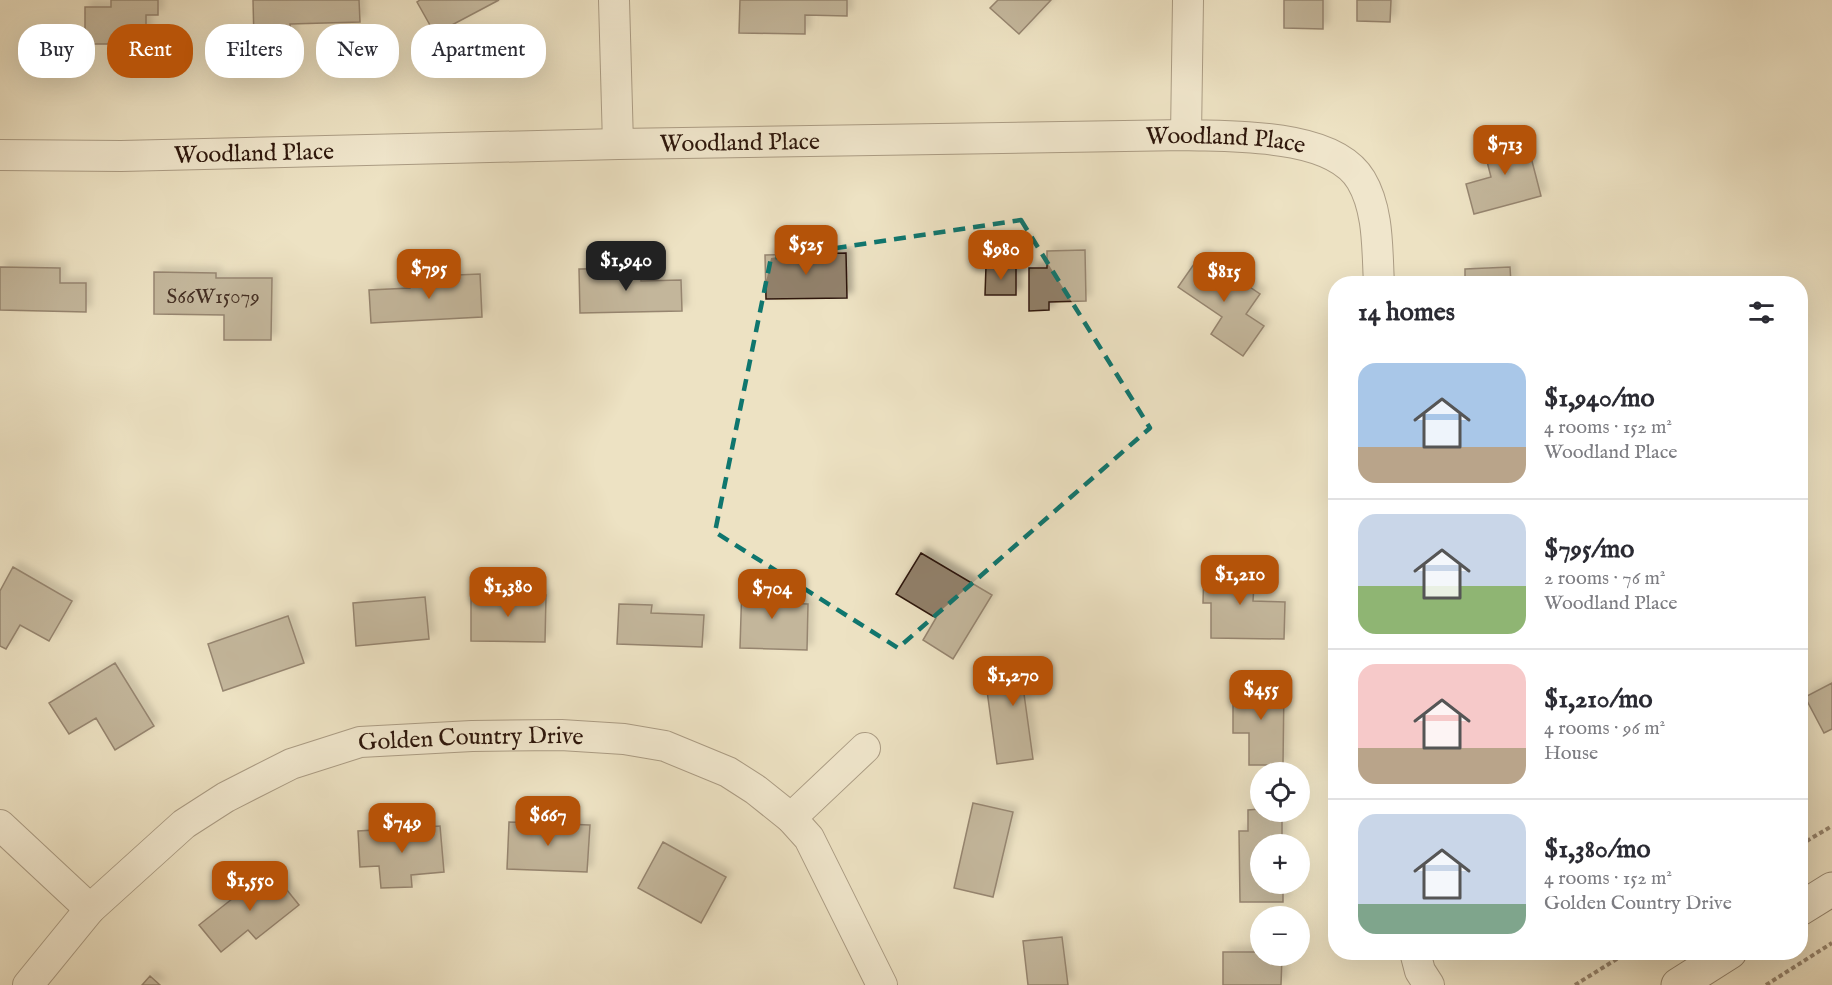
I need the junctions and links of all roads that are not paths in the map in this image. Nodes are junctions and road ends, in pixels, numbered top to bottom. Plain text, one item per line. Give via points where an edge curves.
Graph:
1 (614, 0) edge
2 (1188, 0) edge
3 (1186, 135) junction
4 (618, 144) junction
5 (0, 155) edge
6 (1378, 276) edge
7 (865, 748) dead end
8 (791, 818) junction
9 (0, 825) edge
10 (1832, 889) edge
11 (1808, 904) edge
12 (90, 909) junction
13 (1417, 960) edge
14 (1717, 960) edge
15 (28, 985) edge
16 (882, 985) edge
17 (1429, 985) edge
18 (1678, 985) edge

1 - 4 street
2 - 3 street
3 - 4 street, Woodland Place
3 - 6 street, Woodland Place via 1273,139 1313,147 1339,159 1361,179 1371,204
4 - 5 street, Woodland Place via 121,156
7 - 8 street
8 - 12 street, Golden Country Drive via 728,772 665,746 561,735 360,742 291,764 226,798 184,824
8 - 16 street, Golden Country Drive via 809,838
9 - 12 street
10 - 11 main road
12 - 15 street, Golden Country Drive
13 - 17 street
14 - 18 main road

